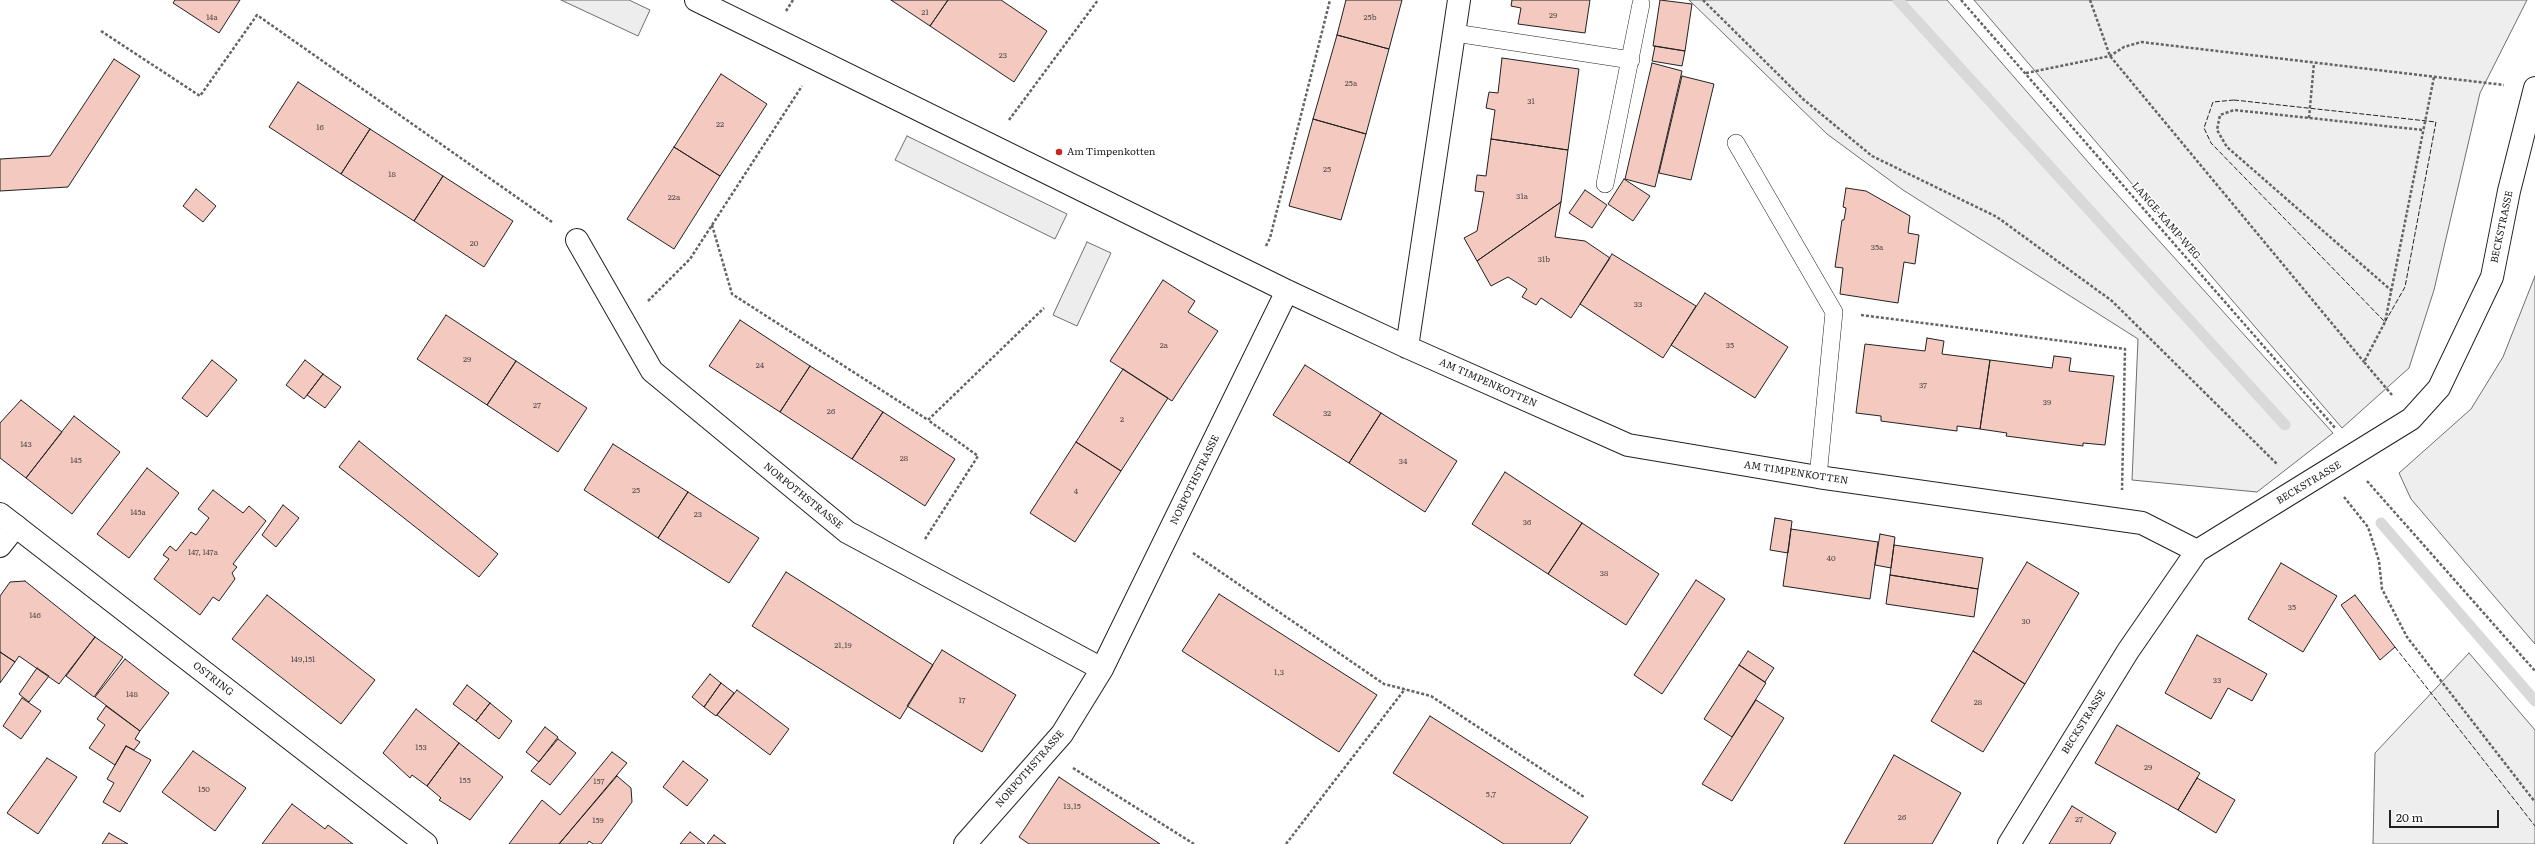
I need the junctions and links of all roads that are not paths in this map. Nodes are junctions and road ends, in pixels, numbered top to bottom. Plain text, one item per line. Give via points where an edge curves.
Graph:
1 (696, 0) edge
2 (1459, 0) edge
3 (1641, 4) dead end
4 (1454, 33) junction
5 (1631, 60) junction
6 (2535, 88) edge
7 (1736, 143) dead end
8 (1605, 184) dead end
9 (577, 240) road end
10 (1287, 291) junction
11 (1407, 347) junction
12 (1818, 477) junction
13 (8, 520) edge
14 (0, 546) edge
15 (2197, 551) junction
16 (1102, 669) junction
17 (426, 844) edge
18 (965, 844) edge
19 (2009, 844) edge

1 - 10 street, AM TIMPENKOTTEN
2 - 4 street
3 - 5 lane
4 - 5 lane
4 - 11 street
5 - 8 lane
6 - 15 street, BECKSTRASSE via 2509,191 2492,277 2439,388 2411,419 2349,460
7 - 12 lane via 1834,312
9 - 16 street, NORPOTHSTRASSE via 652,371 847,532
10 - 11 street, AM TIMPENKOTTEN
10 - 16 street, NORPOTHSTRASSE
11 - 12 street, AM TIMPENKOTTEN via 1628,445
12 - 15 street, AM TIMPENKOTTEN via 2142,523
13 - 14 street
13 - 17 street, OSTRING
15 - 19 street, BECKSTRASSE via 2128,651
16 - 18 street, NORPOTHSTRASSE via 1062,734

